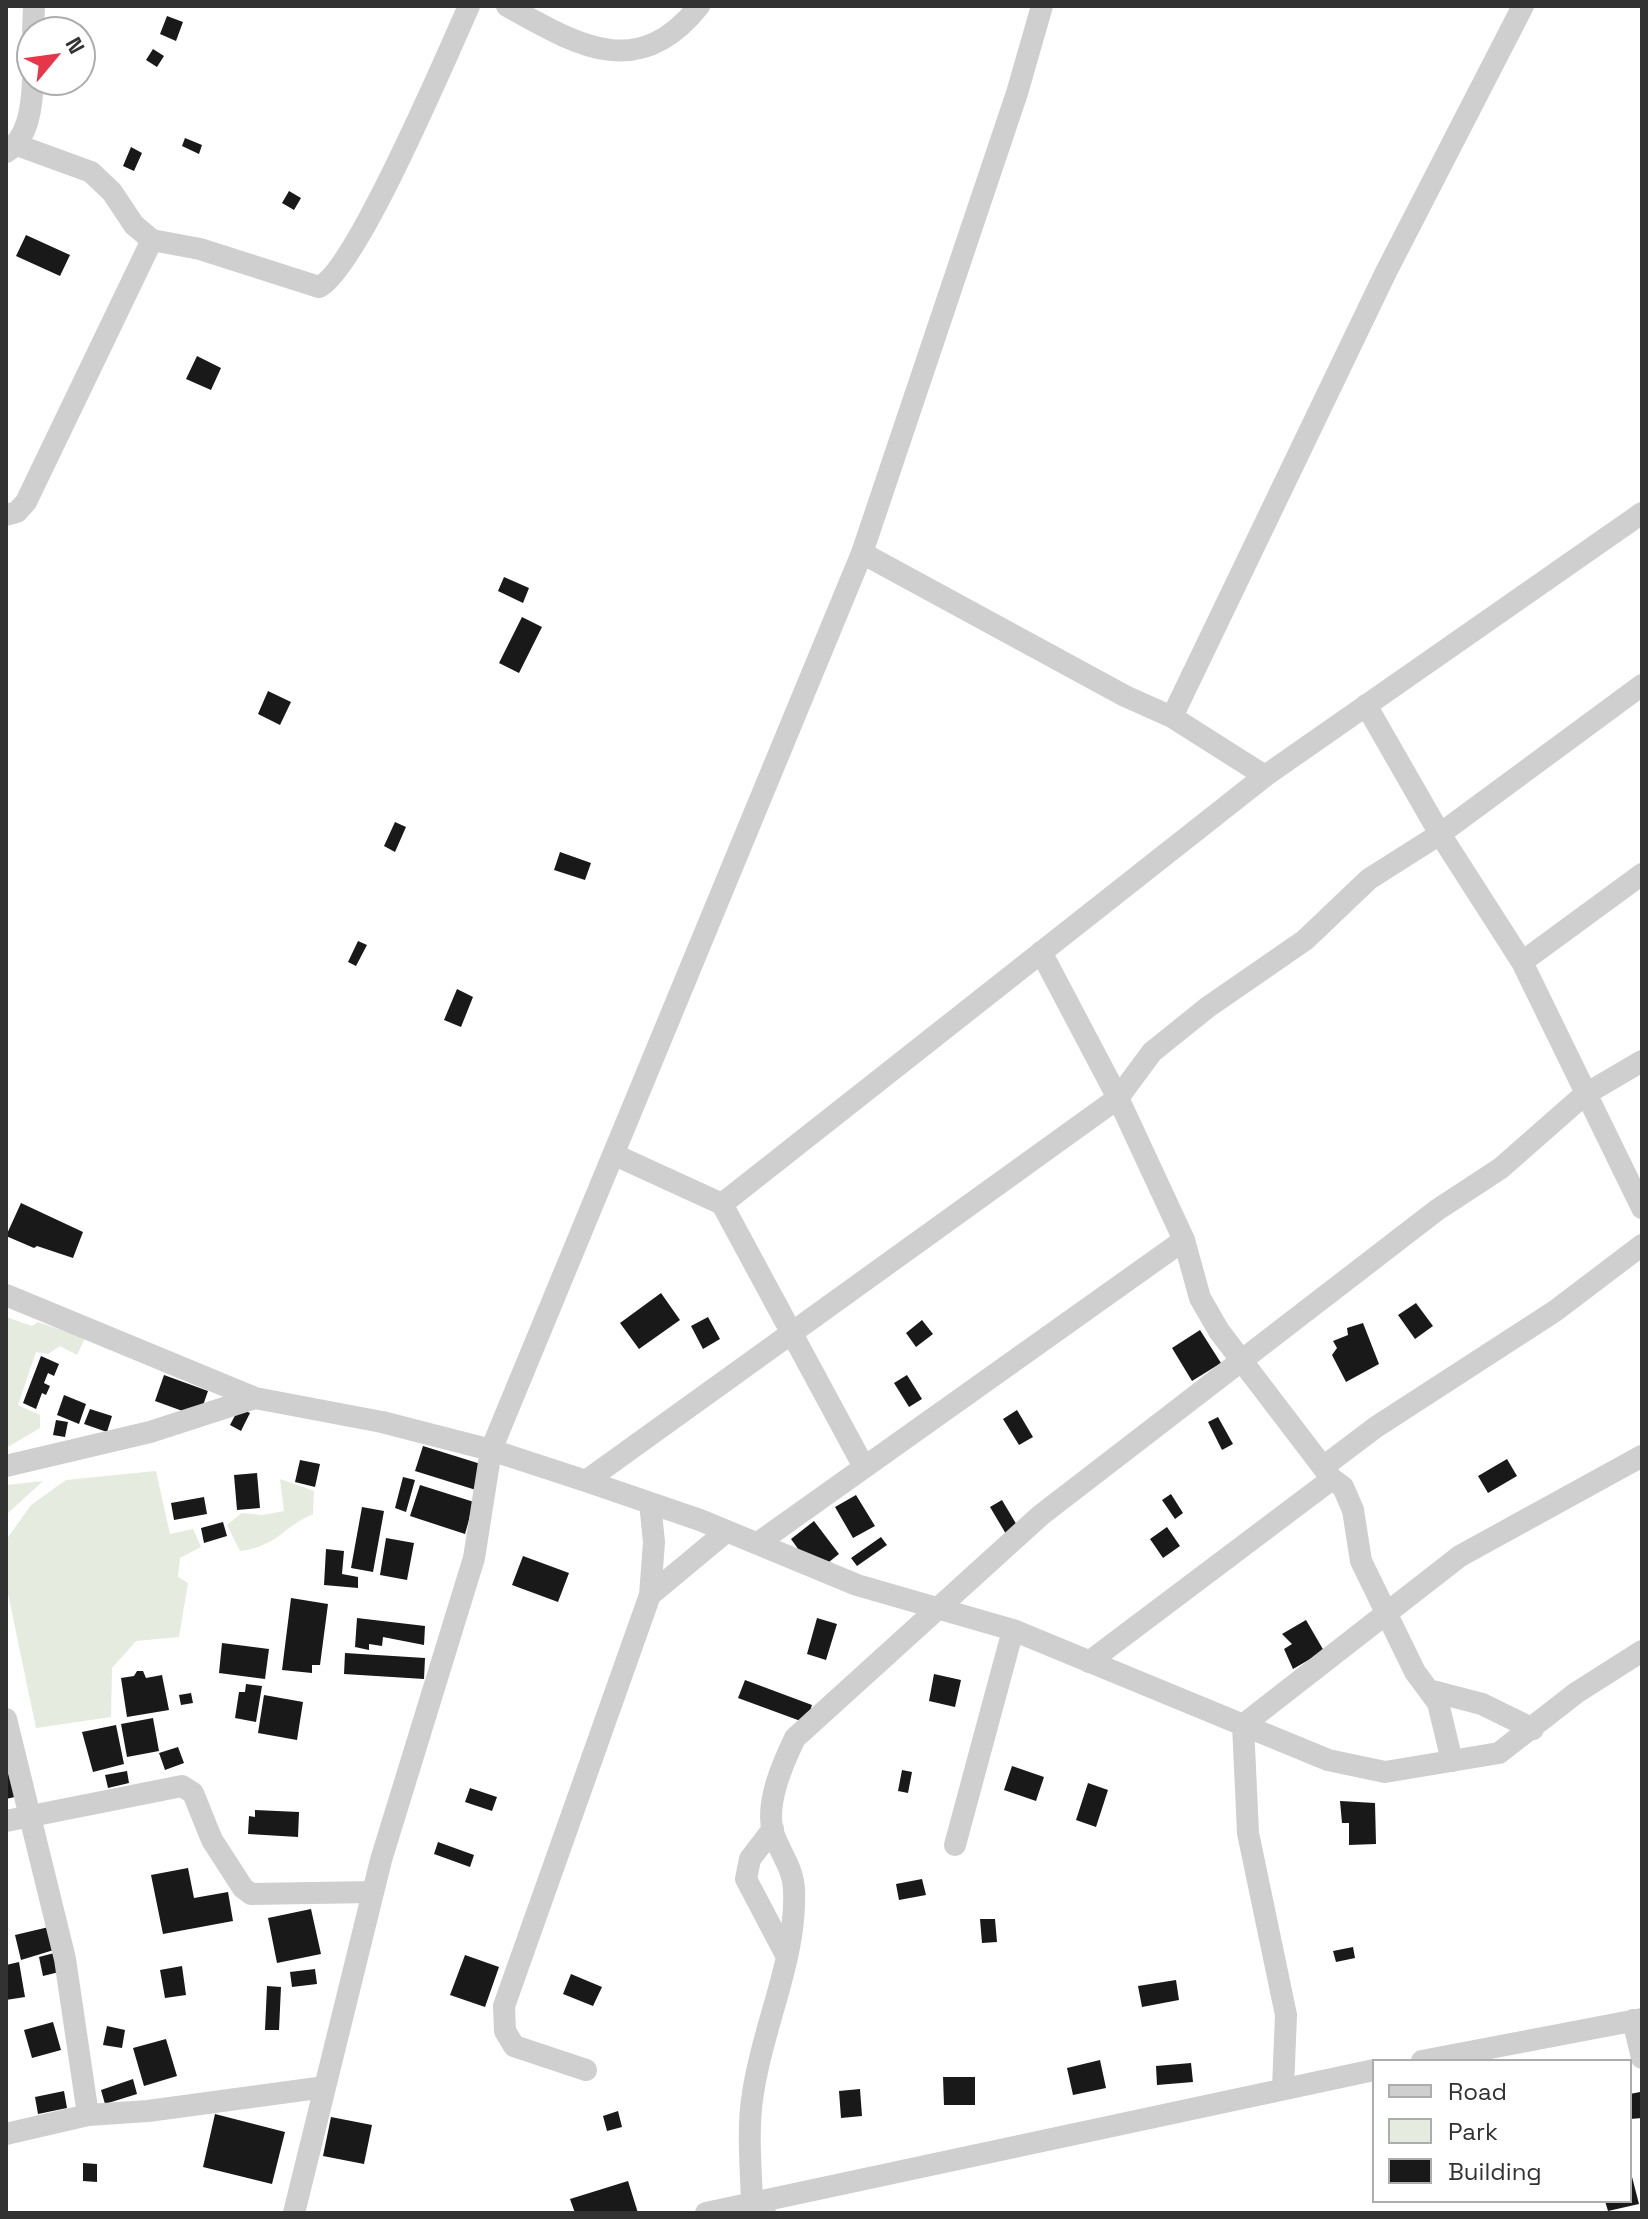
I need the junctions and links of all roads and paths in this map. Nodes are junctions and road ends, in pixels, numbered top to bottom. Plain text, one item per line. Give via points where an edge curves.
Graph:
1 (469, 6) edge
2 (507, 6) edge
3 (699, 6) edge
4 (1042, 6) edge
5 (1523, 6) edge
6 (31, 96) edge
7 (11, 148) edge
8 (152, 240) junction
9 (1642, 513) edge
10 (6, 515) edge
11 (862, 553) junction
12 (1642, 685) edge
13 (1366, 705) junction
14 (1172, 717) junction
15 (1265, 776) junction
16 (1440, 834) junction
17 (1642, 874) edge
18 (1041, 952) junction
19 (1522, 962) junction
20 (1642, 1061) edge
21 (1584, 1095) junction
22 (1118, 1098) junction
23 (615, 1155) junction
24 (722, 1204) junction
25 (1642, 1208) edge
26 (1184, 1240) junction
27 (1642, 1245) edge
28 (6, 1295) edge
29 (794, 1333) junction
30 (1240, 1359) junction
31 (255, 1398) junction
32 (491, 1450) junction
33 (1642, 1458) edge
34 (16, 1464) edge
35 (864, 1467) junction
36 (1327, 1473) junction
37 (586, 1481) junction
38 (6, 1484) edge
39 (650, 1503) junction
40 (727, 1531) junction
41 (758, 1543) junction
42 (650, 1595) junction
43 (938, 1607) junction
44 (1387, 1614) junction
45 (1013, 1630) junction
46 (1642, 1651) edge
47 (1089, 1662) junction
48 (1432, 1691) junction
49 (6, 1719) edge
50 (1243, 1725) junction
51 (1533, 1729) junction
52 (1452, 1761) junction
53 (17, 1819) edge
54 (773, 1829) junction
55 (955, 1845) dead end
56 (373, 1892) junction
57 (787, 1957) junction
58 (1638, 2020) edge
59 (1642, 2058) edge
60 (1433, 2059) edge
61 (586, 2070) dead end
62 (1372, 2070) edge
63 (325, 2087) junction
64 (1283, 2088) junction
65 (88, 2115) junction
66 (6, 2134) edge
67 (758, 2208) edge
68 (294, 2213) edge
69 (706, 2213) edge

1 - 8 street via 407,140 332,281 319,287 200,249
2 - 3 street via 562,37 632,53 658,42
4 - 11 street
5 - 14 street via 1386,272
6 - 7 street via 27,123
7 - 8 street via 91,172
8 - 10 street via 26,502
9 - 13 street
11 - 14 street
11 - 23 street
12 - 16 street
13 - 15 street
13 - 16 street
14 - 15 street
15 - 18 street
16 - 19 street
16 - 22 street via 1369,879 1305,940 1152,1052
17 - 19 street
18 - 22 street
18 - 24 street
19 - 21 street
20 - 21 street
21 - 25 street
21 - 30 street via 1501,1168
22 - 26 street
22 - 29 street
23 - 24 street
23 - 32 street
24 - 29 street
26 - 30 street via 1200,1298
26 - 35 street
27 - 36 street via 1555,1311 1376,1427
28 - 31 street
29 - 35 street
29 - 37 street
30 - 36 street
30 - 43 street via 1041,1515
31 - 32 street
31 - 34 street via 150,1432
32 - 37 street
32 - 56 street via 474,1558
33 - 44 street via 1460,1556
34 - 38 street
35 - 41 street
36 - 44 street via 1343,1487 1353,1510 1361,1561
36 - 47 street
37 - 39 street
39 - 40 street
39 - 42 street
40 - 41 street
40 - 42 street
41 - 43 street via 857,1585
42 - 61 street via 504,2006 505,2031 514,2046
43 - 45 street
43 - 54 street via 795,1738 773,1806
44 - 48 street via 1415,1672
44 - 50 street
45 - 47 street
45 - 55 street
46 - 51 street via 1576,1693
47 - 50 street
48 - 51 street via 1482,1704
48 - 52 street
49 - 53 street
50 - 52 street via 1328,1760 1385,1772
50 - 64 street via 1248,1833 1285,2006
51 - 52 street via 1499,1753
53 - 56 street via 182,1786 193,1793 212,1840 251,1894
53 - 65 street via 65,1959
54 - 57 street via 794,1886
54 - 57 street via 750,1859 746,1879
56 - 63 street
57 - 67 street via 753,2093
58 - 59 street
58 - 60 street
62 - 64 street
63 - 65 street
63 - 68 street
64 - 67 street
65 - 66 street
67 - 69 street

